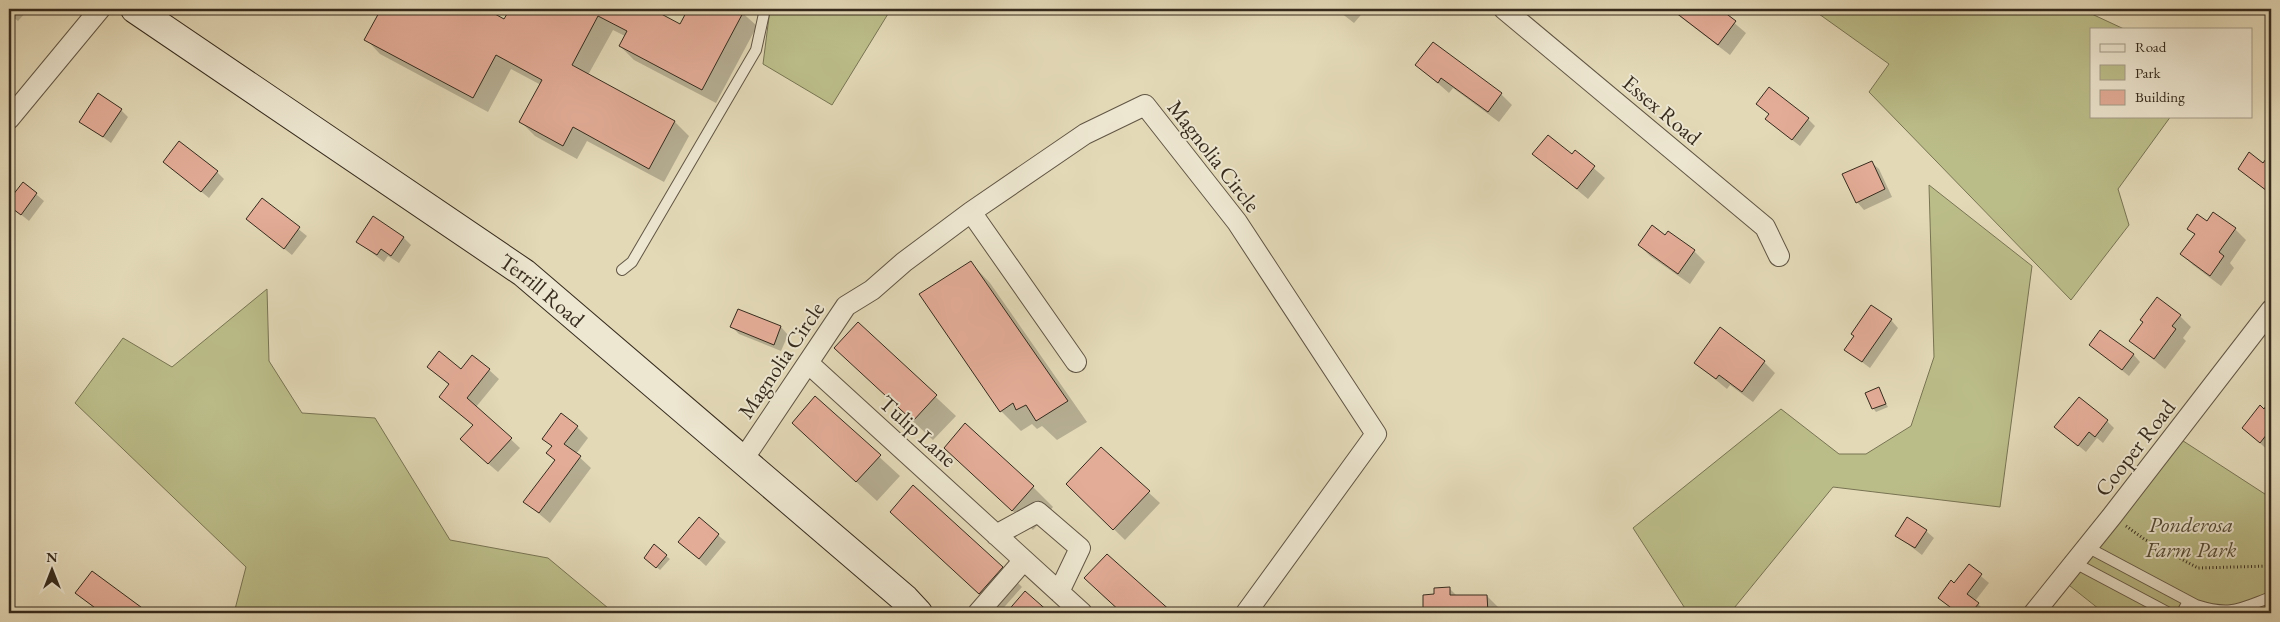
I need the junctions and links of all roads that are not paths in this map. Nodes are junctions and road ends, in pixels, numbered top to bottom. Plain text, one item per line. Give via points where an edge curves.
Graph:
1 (100, 9) edge
2 (765, 9) edge
3 (1504, 9) edge
4 (149, 13) edge
5 (9, 119) edge
6 (971, 212) junction
7 (1779, 256) dead end
8 (622, 270) dead end
9 (2271, 310) edge
10 (1076, 362) dead end
11 (808, 363) junction
12 (742, 460) junction
13 (996, 535) junction
14 (2087, 547) junction
15 (1024, 560) junction
16 (2073, 562) junction
17 (1059, 592) junction
18 (2271, 597) edge
19 (2188, 601) junction
20 (908, 606) edge
21 (978, 613) edge
22 (1082, 613) edge
23 (1246, 613) edge
24 (2034, 613) edge
25 (2169, 613) edge
26 (2182, 613) edge

1 - 5 street
2 - 8 lane via 756,50 632,262
3 - 7 street, Essex Road via 1765,227
4 - 12 street, Terrill Road via 524,273
6 - 10 street
6 - 11 street, Magnolia Circle via 872,290 846,306
6 - 23 street, Magnolia Circle via 1085,134 1145,105 1237,222 1376,434
9 - 14 street, Cooper Road
11 - 12 street, Magnolia Circle
11 - 13 street, Tulip Lane
12 - 20 street, Terrill Road
13 - 15 street, Tulip Lane
13 - 17 street via 1038,512 1080,548
14 - 16 street, Cooper Road
14 - 19 lane
15 - 17 street, Tulip Lane
15 - 21 street
16 - 24 street, Cooper Road
16 - 25 lane
17 - 22 street, Tulip Lane
18 - 19 lane via 2224,612
19 - 26 lane

